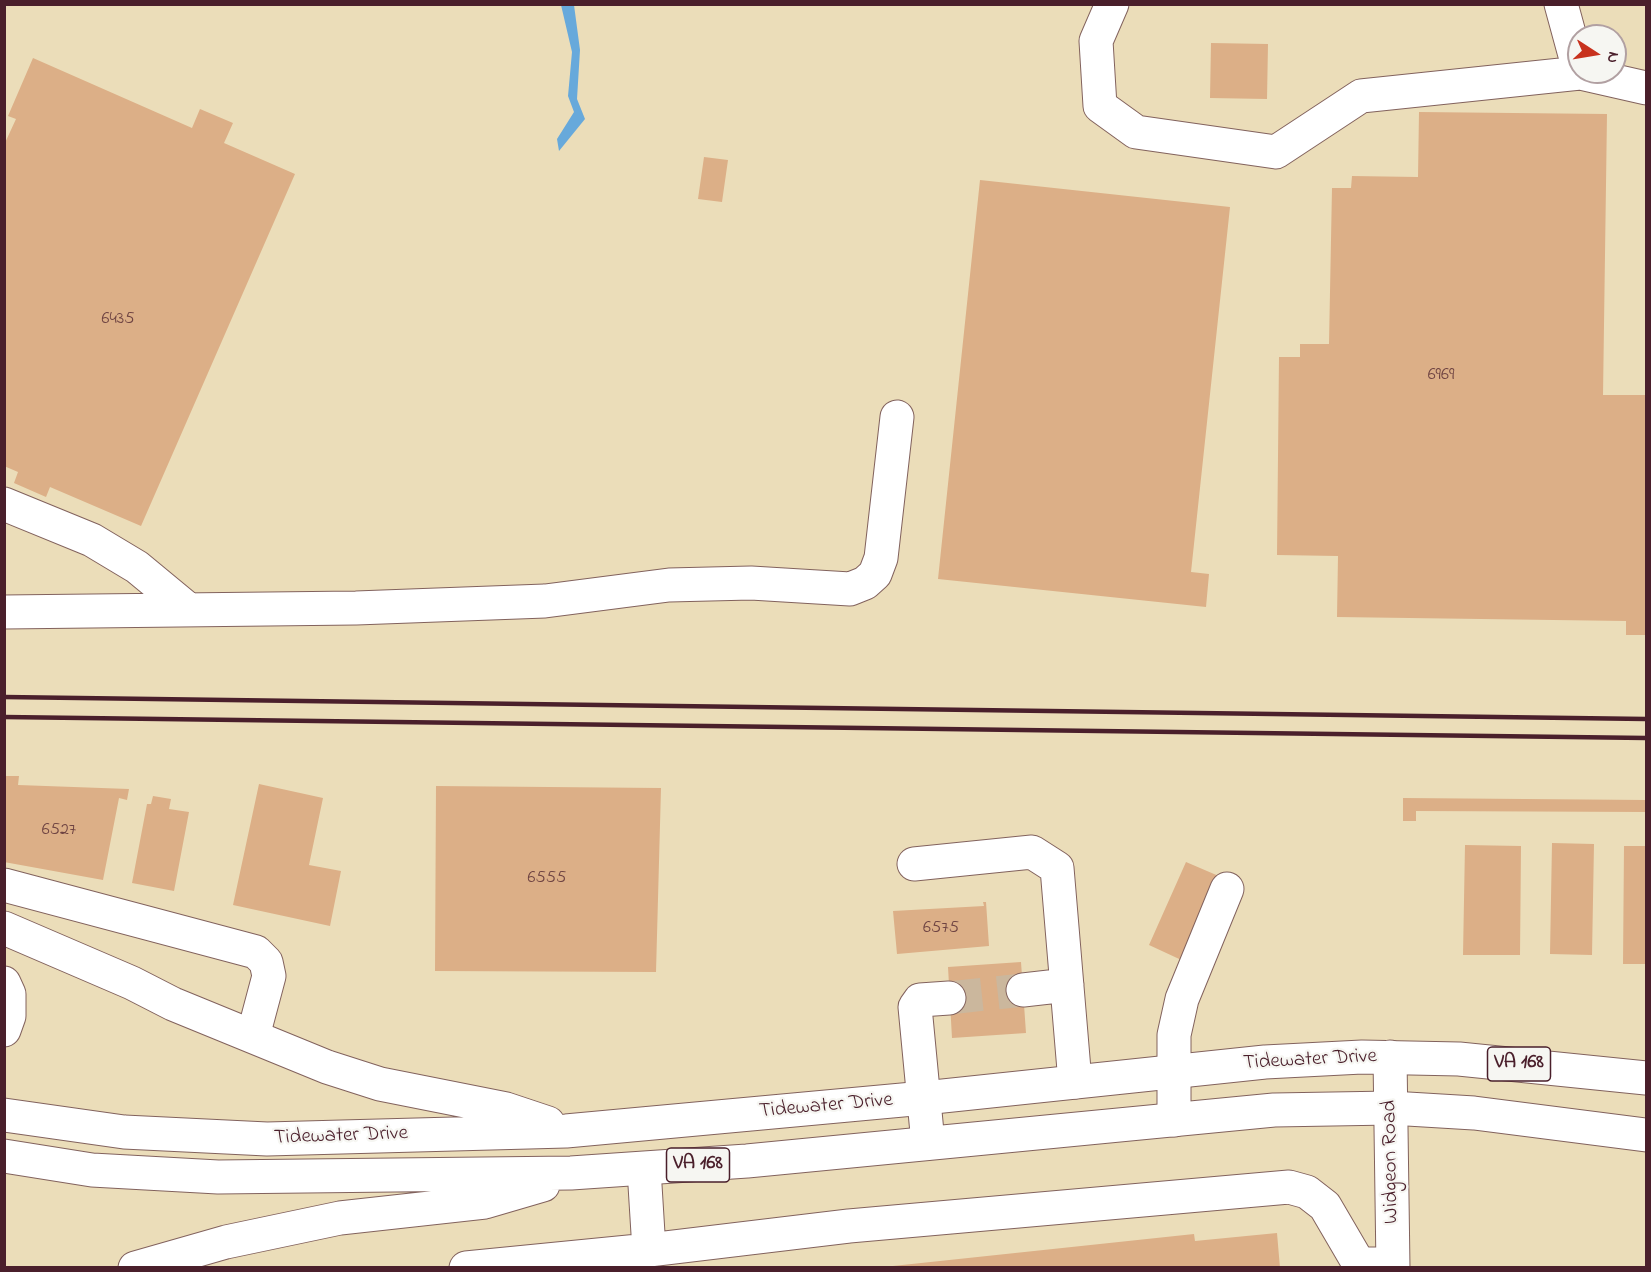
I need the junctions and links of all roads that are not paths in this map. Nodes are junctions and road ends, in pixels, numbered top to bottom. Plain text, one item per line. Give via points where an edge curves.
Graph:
1 (1112, 4) edge
2 (1561, 4) edge
3 (1567, 27) edge
4 (1567, 73) edge
5 (1627, 83) edge
6 (1647, 88) edge
7 (897, 417) dead end
8 (4, 504) edge
9 (189, 610) junction
10 (4, 612) edge
11 (914, 864) dead end
12 (4, 885) edge
13 (1227, 889) dead end
14 (4, 928) edge
15 (4, 983) edge
16 (1067, 985) junction
17 (1023, 990) tunnel mouth
18 (949, 998) tunnel mouth
19 (4, 1030) edge
20 (253, 1036) junction
21 (1390, 1057) junction
22 (1173, 1072) junction
23 (1647, 1078) edge
24 (1075, 1082) junction
25 (924, 1098) junction
26 (1391, 1108) junction
27 (4, 1114) edge
28 (1174, 1120) junction
29 (566, 1131) junction
30 (1647, 1135) edge
31 (928, 1143) junction
32 (4, 1156) edge
33 (644, 1169) junction
34 (571, 1173) junction
35 (649, 1250) junction
36 (135, 1268) edge
37 (466, 1268) edge
38 (1392, 1268) edge

1 - 4 main road via 1096,41 1100,106 1136,132 1276,152 1361,96
2 - 3 main road
5 - 6 main road
7 - 9 main road via 881,558 875,574 850,589 751,583 669,585 545,601
8 - 9 main road via 92,540 137,567
9 - 10 main road
11 - 16 main road via 1032,852 1057,868
12 - 20 main road via 256,952 266,962 269,976
13 - 22 main road via 1182,999 1174,1035
14 - 20 main road
15 - 19 main road via 9,1005
16 - 17 main road
16 - 24 main road
18 - 25 main road via 920,1000 915,1007
20 - 29 main road via 380,1084 507,1109
21 - 22 main road, Tidewater Drive / VA 168 via 1265,1062
21 - 23 main road, Tidewater Drive / VA 168 via 1459,1059
21 - 26 main road, Widgeon Road
22 - 24 main road, Tidewater Drive / VA 168
22 - 28 main road
24 - 25 main road, Tidewater Drive / VA 168
25 - 29 main road, Tidewater Drive / VA 168
25 - 31 main road
26 - 28 main road, Tidewater Drive / VA 168 via 1274,1110
26 - 30 main road, Tidewater Drive / VA 168 via 1474,1113
26 - 38 main road, Widgeon Road
27 - 29 main road, Tidewater Drive / VA 168 via 124,1132 226,1139
28 - 31 main road, Tidewater Drive / VA 168
31 - 33 main road, Tidewater Drive / VA 168
32 - 34 main road, Tidewater Drive / VA 168 via 92,1170 218,1177
33 - 34 main road, Tidewater Drive / VA 168
33 - 35 main road
34 - 36 main road via 532,1190 485,1202 340,1218 226,1242
35 - 37 main road
35 - 38 main road via 849,1226 1289,1187 1307,1192 1326,1206 1356,1259

